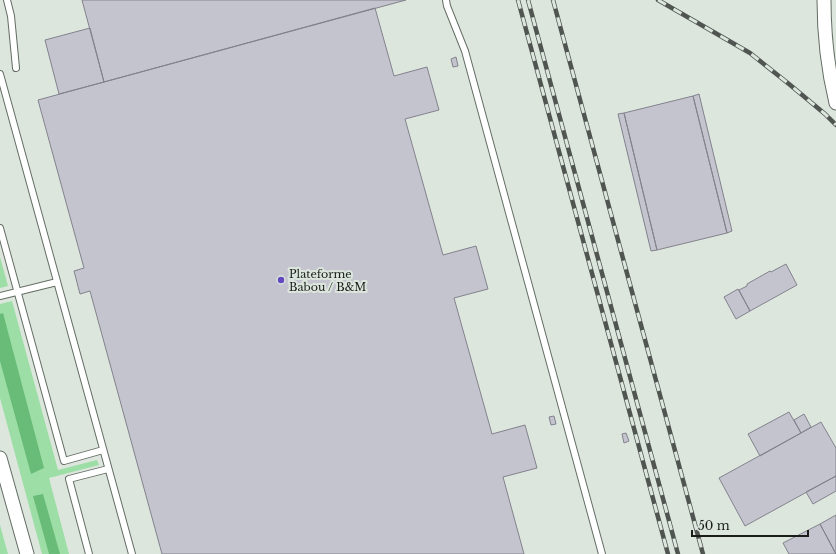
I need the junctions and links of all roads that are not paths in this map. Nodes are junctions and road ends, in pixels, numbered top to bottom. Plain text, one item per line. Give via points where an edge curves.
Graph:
1 (7, 0) edge
2 (446, 0) edge
3 (824, 0) edge
4 (16, 68) dead end
5 (0, 74) edge
6 (7, 98) junction
7 (0, 99) edge
8 (836, 104) edge
9 (0, 228) edge
10 (57, 282) junction
11 (17, 291) junction
12 (0, 296) edge
13 (103, 450) junction
14 (0, 458) edge
15 (108, 468) junction
16 (27, 554) edge
17 (89, 554) edge
18 (132, 554) edge
19 (602, 554) edge

1 - 4 lane
2 - 19 lane via 465,52
3 - 8 street via 827,49
5 - 6 lane
6 - 7 lane
6 - 10 lane
9 - 11 lane
10 - 11 lane
10 - 13 lane
11 - 12 lane
11 - 13 lane via 64,461
13 - 15 lane
14 - 16 street
15 - 17 lane via 69,479
15 - 18 lane

